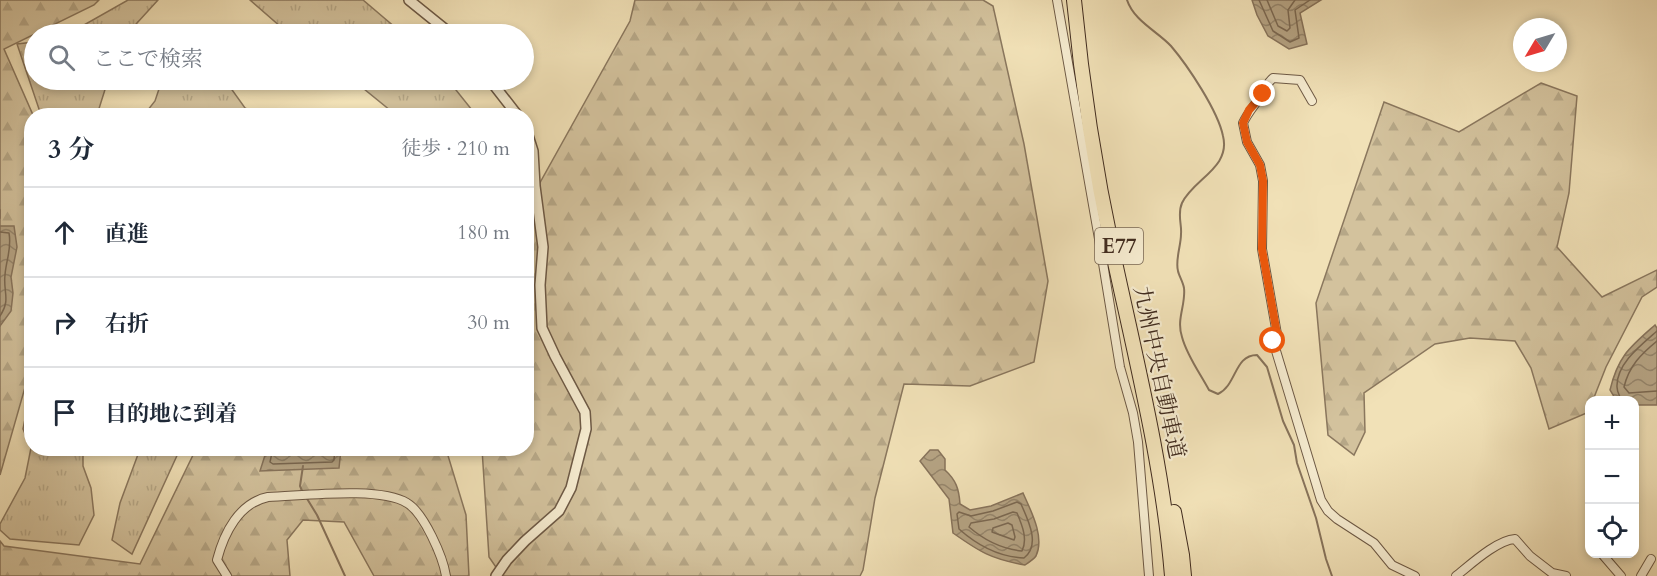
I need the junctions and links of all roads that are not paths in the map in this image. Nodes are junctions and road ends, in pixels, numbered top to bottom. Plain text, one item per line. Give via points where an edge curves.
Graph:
1 (409, 0) edge
2 (1057, 0) edge
3 (1074, 0) edge
4 (1081, 0) edge
5 (439, 24) edge
6 (498, 90) edge
7 (1312, 101) dead end
8 (512, 108) edge
9 (534, 168) edge
10 (1143, 388) junction
11 (1169, 489) junction
12 (1605, 558) edge
13 (1651, 559) dead end
14 (1556, 575) edge
15 (227, 576) edge
16 (446, 576) edge
17 (496, 576) edge
18 (1149, 576) edge
19 (1166, 576) edge
20 (1172, 576) edge
21 (1179, 576) edge
22 (1184, 576) edge
23 (1415, 576) edge
24 (1456, 576) edge
25 (1566, 576) edge
26 (1621, 576) edge
27 (1641, 576) edge

1 - 5 street
2 - 18 street via 1120,367 1138,442
3 - 10 highway, 九州中央自動車道 / E77 via 1095,160
4 - 11 highway, 九州中央自動車道 / E77 via 1101,157
6 - 8 street
7 - 23 street via 1300,80 1273,78 1243,123 1263,181 1262,249 1277,334 1273,341 1324,505 1337,519 1374,543 1392,565
9 - 17 street via 543,247 542,328 585,412 586,429 571,488 559,511 525,541
10 - 19 highway
10 - 20 highway, 九州中央自動車道 / E77 via 1163,496
11 - 21 highway, 九州中央自動車道 / E77
11 - 22 highway
12 - 26 street
13 - 27 street
14 - 24 street via 1511,538
14 - 25 street
15 - 16 street via 217,560 221,544 237,517 257,500 367,494 392,497 415,509 431,534

